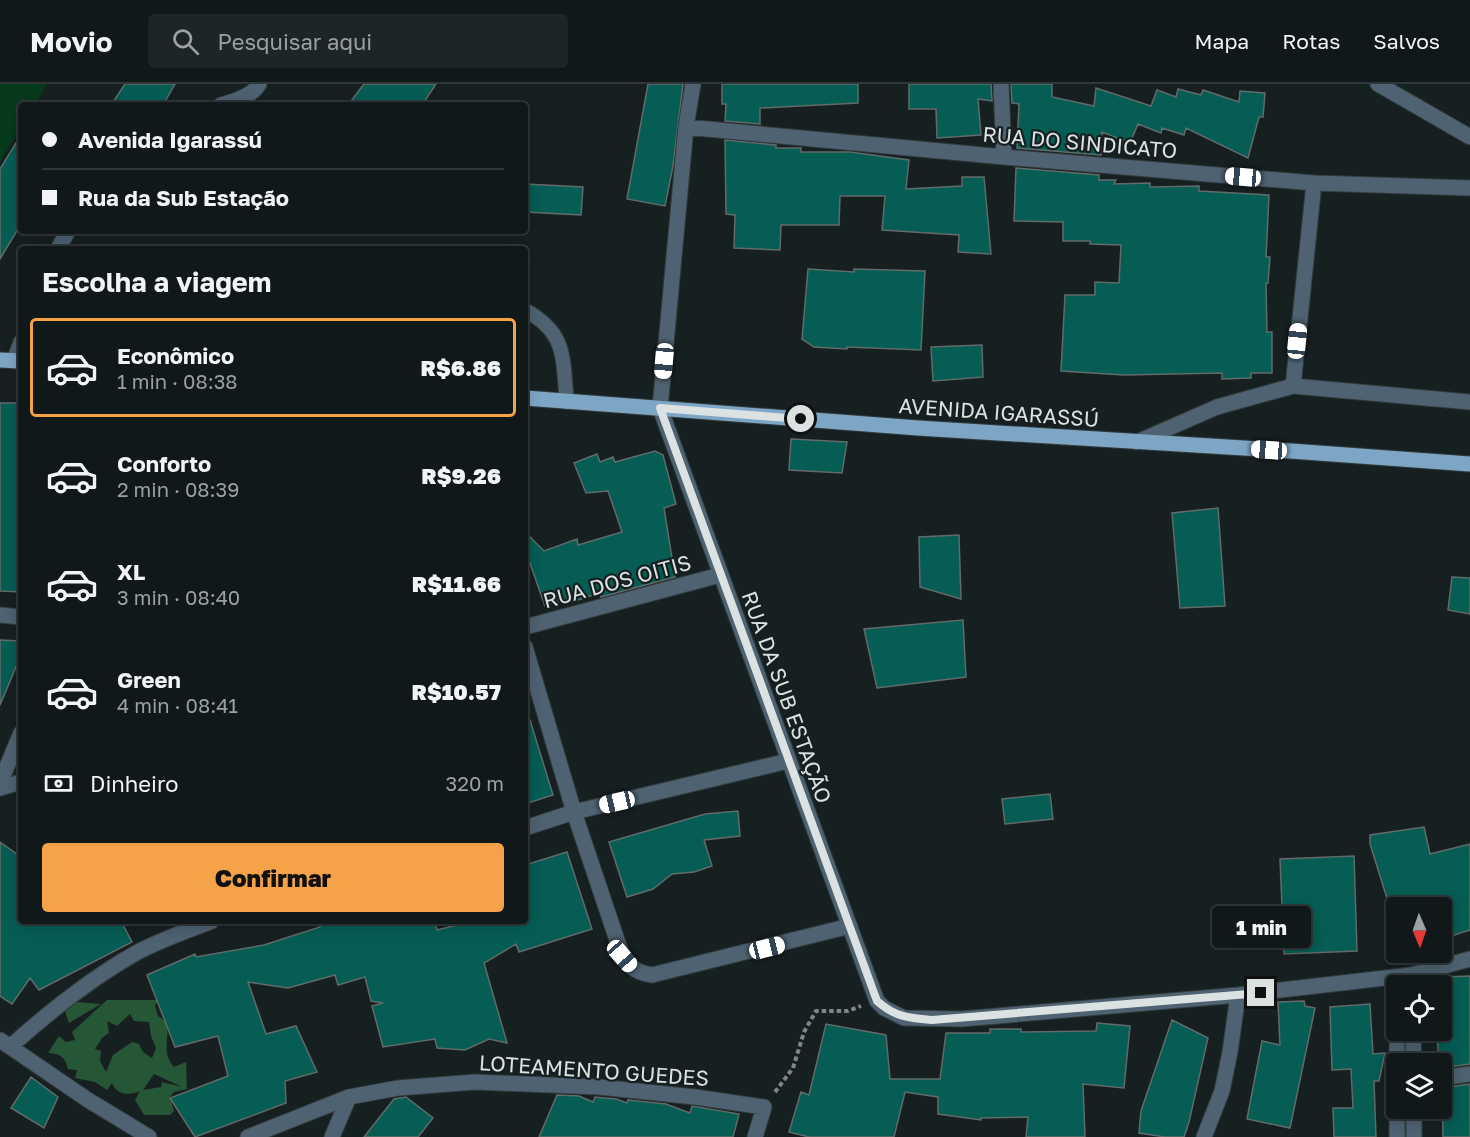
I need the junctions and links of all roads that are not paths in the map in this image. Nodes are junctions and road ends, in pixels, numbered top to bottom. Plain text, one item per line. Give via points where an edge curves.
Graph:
1 (259, 84) edge
2 (693, 84) edge
3 (1001, 84) edge
4 (1378, 84) edge
5 (232, 102) edge
6 (686, 127) junction
7 (1470, 136) edge
8 (1004, 158) junction
9 (1314, 183) junction
10 (1470, 188) edge
11 (528, 312) edge
12 (1293, 386) junction
13 (528, 398) edge
14 (567, 402) junction
15 (1470, 402) edge
16 (660, 408) junction
17 (1137, 442) junction
18 (1470, 465) edge
19 (720, 575) junction
20 (0, 615) edge
21 (18, 617) edge
22 (528, 626) edge
23 (528, 657) edge
24 (18, 740) edge
25 (788, 761) junction
26 (0, 783) edge
27 (18, 783) edge
28 (0, 788) edge
29 (574, 812) junction
30 (528, 827) edge
31 (205, 924) edge
32 (850, 926) junction
33 (1470, 959) edge
34 (1419, 975) edge
35 (1386, 981) edge
36 (1238, 995) junction
37 (5, 1043) edge
38 (1470, 1074) edge
39 (1452, 1077) edge
40 (349, 1097) junction
41 (1397, 1119) edge
42 (1414, 1119) edge
43 (149, 1137) edge
44 (248, 1137) edge
45 (332, 1137) edge
46 (755, 1137) edge
47 (1204, 1137) edge
48 (1398, 1137) edge
49 (1414, 1137) edge

1 - 5 street via 256,90
2 - 6 street
3 - 8 street
4 - 7 street
6 - 8 street, RUA DO SINDICATO
6 - 16 street
8 - 9 street, RUA DO SINDICATO
9 - 10 street, RUA DO SINDICATO
9 - 12 street
11 - 14 lane via 545,322 561,344
12 - 15 street
12 - 17 street via 1216,408
13 - 14 main road, AVENIDA IGARASSÚ
14 - 16 main road, AVENIDA IGARASSÚ
16 - 17 main road, AVENIDA IGARASSÚ
16 - 19 street, RUA DA SUB ESTAÇÃO
17 - 18 main road, AVENIDA IGARASSÚ
19 - 22 street, RUA DOS OITIS
19 - 25 street, RUA DA SUB ESTAÇÃO
20 - 21 street
23 - 29 street
24 - 26 street
25 - 29 street
25 - 32 street, RUA DA SUB ESTAÇÃO
27 - 28 street
29 - 30 street
29 - 32 street via 622,956 640,974 652,975
31 - 37 street via 138,952
32 - 36 street, RUA DA SUB ESTAÇÃO via 877,1001 904,1018 932,1020
33 - 34 street
35 - 36 street
36 - 47 street via 1221,1091
37 - 43 street
38 - 39 street
40 - 44 street, LOTEAMENTO GUEDES
40 - 45 street
40 - 46 street, LOTEAMENTO GUEDES via 398,1088 475,1082 695,1096 764,1107
41 - 48 street
42 - 49 street

